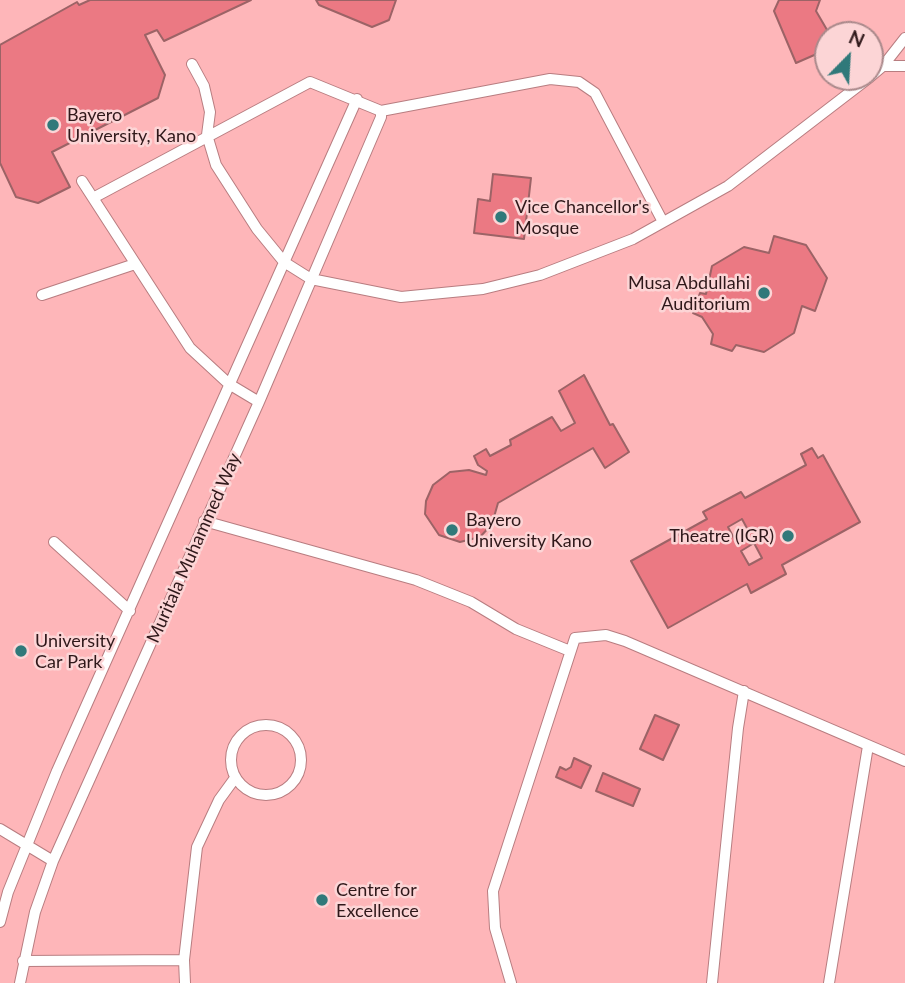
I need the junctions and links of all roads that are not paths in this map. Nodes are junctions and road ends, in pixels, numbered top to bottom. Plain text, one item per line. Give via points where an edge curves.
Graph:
1 (905, 38) edge
2 (192, 64) dead end
3 (884, 65) edge
4 (884, 66) edge
5 (905, 66) edge
6 (852, 91) edge
7 (357, 99) junction
8 (381, 114) junction
9 (207, 135) junction
10 (82, 181) dead end
11 (93, 198) junction
12 (663, 222) junction
13 (284, 262) junction
14 (135, 264) junction
15 (311, 279) junction
16 (42, 295) dead end
17 (229, 384) junction
18 (259, 402) junction
19 (204, 521) junction
20 (54, 542) dead end
21 (130, 611) junction
22 (570, 651) junction
23 (744, 691) junction
24 (868, 746) junction
25 (905, 761) edge
26 (235, 778) junction
27 (0, 829) edge
28 (26, 846) junction
29 (53, 861) junction
30 (0, 922) edge
31 (184, 960) junction
32 (23, 961) junction
33 (20, 983) edge
34 (185, 983) edge
35 (511, 983) edge
36 (712, 983) edge
37 (829, 983) edge

1 - 3 lane
2 - 9 lane via 204,86 210,112
4 - 5 lane
6 - 12 lane via 729,186
7 - 8 lane
7 - 9 lane via 310,82
7 - 13 lane
8 - 12 lane via 551,79 579,82 595,93
8 - 15 lane, Muritala Muhammed Way
9 - 11 lane
9 - 13 lane via 216,165
10 - 11 lane
11 - 14 lane
12 - 15 lane via 633,239 540,275 483,289 401,297
13 - 15 lane
13 - 17 lane
14 - 16 lane
14 - 17 lane via 190,348
15 - 18 lane, Muritala Muhammed Way
17 - 18 lane
17 - 21 lane
18 - 19 lane, Muritala Muhammed Way
19 - 22 lane via 416,580
19 - 29 lane, Muritala Muhammed Way
20 - 21 lane
21 - 28 lane
22 - 23 lane via 575,638 606,635
22 - 35 lane via 494,891 495,928
23 - 24 lane
23 - 36 lane
24 - 25 lane
24 - 37 lane
26 - 26 lane via 261,796 283,791 301,765 296,743 289,734 269,725 248,729 230,756
26 - 31 lane via 219,800 197,848
27 - 28 lane
28 - 29 lane
28 - 30 lane
29 - 32 lane, Muritala Muhammed Way
31 - 32 lane
31 - 34 lane
32 - 33 lane, Muritala Muhammed Way

